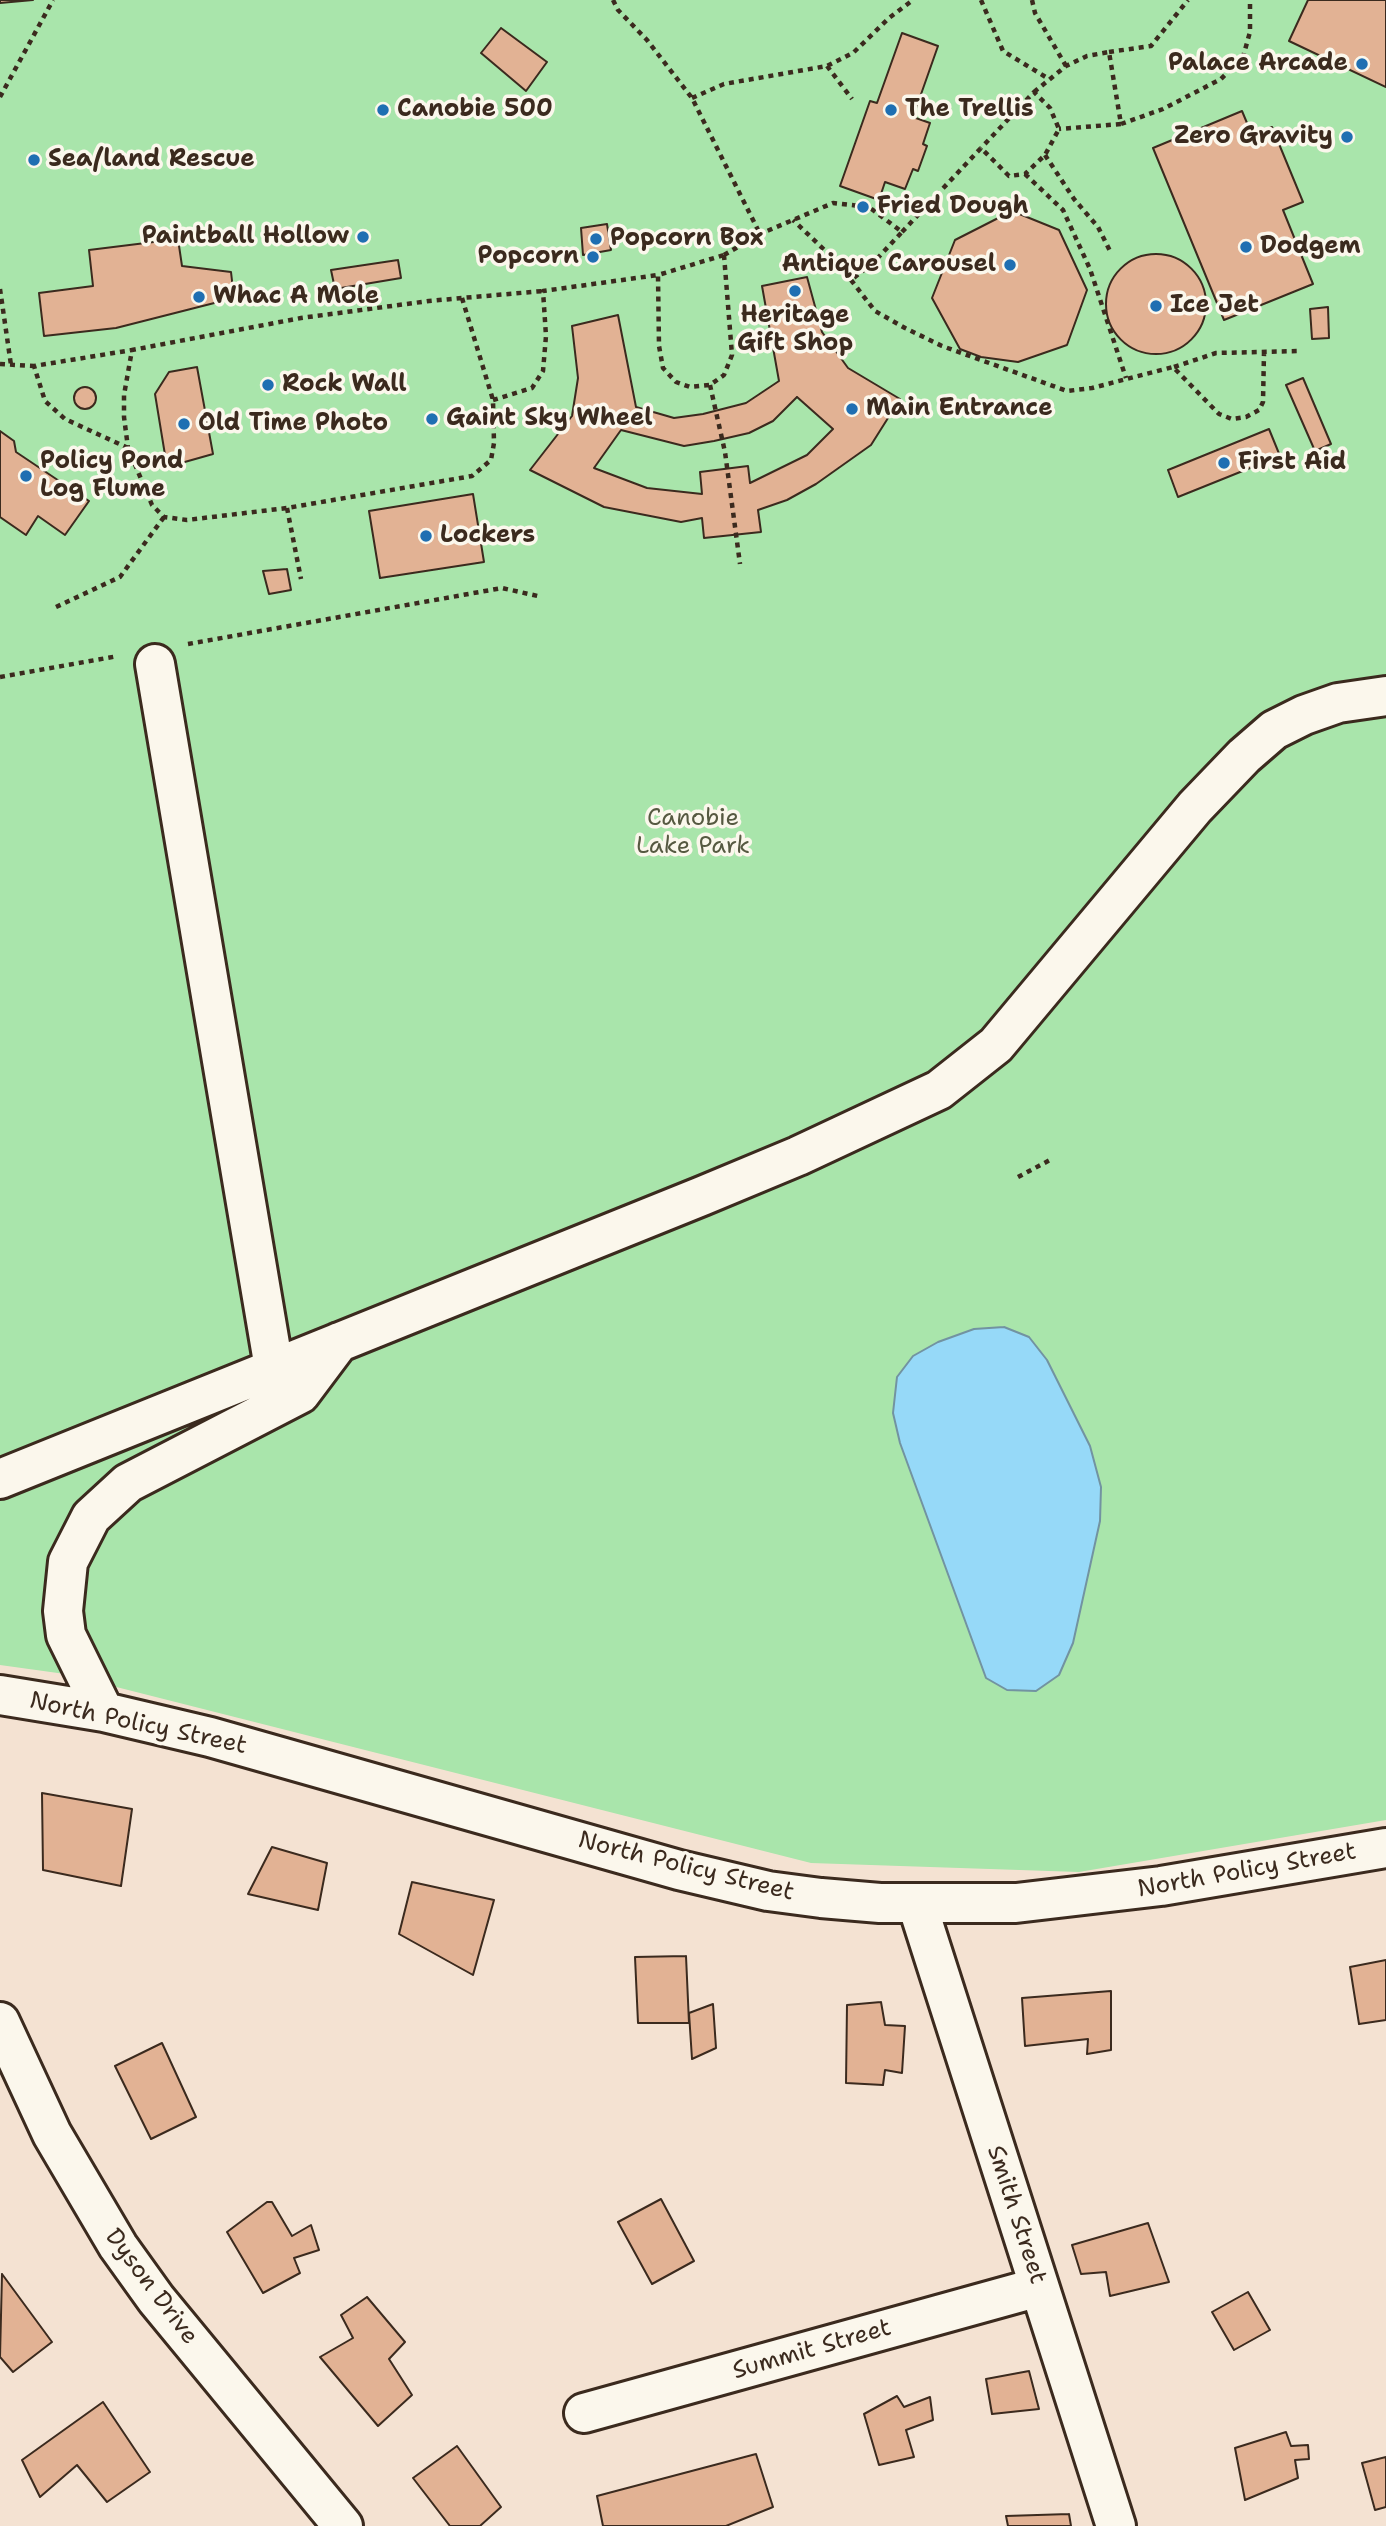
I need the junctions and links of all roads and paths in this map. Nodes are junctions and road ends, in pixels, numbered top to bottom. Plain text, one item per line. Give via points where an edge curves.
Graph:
1 (54, 0) edge
2 (613, 0) edge
3 (913, 0) edge
4 (981, 0) edge
5 (1032, 0) edge
6 (1188, 0) edge
7 (1250, 0) edge
8 (1109, 52) junction
9 (827, 66) junction
10 (1066, 66) junction
11 (1049, 79) junction
12 (1034, 92) junction
13 (0, 97) edge
14 (692, 98) junction
15 (852, 99) dead end
16 (1121, 124) junction
17 (1059, 129) junction
18 (981, 148) junction
19 (1045, 155) junction
20 (1025, 174) junction
21 (793, 220) junction
22 (902, 232) junction
23 (760, 234) junction
24 (1111, 251) dead end
25 (724, 255) junction
26 (658, 275) junction
27 (851, 280) junction
28 (0, 289) edge
29 (543, 291) junction
30 (462, 298) junction
31 (132, 350) junction
32 (1301, 351) dead end
33 (1264, 353) junction
34 (0, 364) edge
35 (11, 365) junction
36 (34, 366) junction
37 (1173, 368) junction
38 (1126, 378) junction
39 (710, 385) junction
40 (493, 400) junction
41 (128, 448) junction
42 (288, 508) junction
43 (164, 517) junction
44 (740, 564) dead end
45 (301, 579) dead end
46 (542, 597) dead end
47 (56, 607) dead end
48 (151, 655) junction
49 (0, 677) edge
50 (1386, 696) edge
51 (1050, 1160) dead end
52 (1018, 1177) dead end
53 (340, 1341) junction
54 (274, 1368) junction
55 (0, 1479) edge
56 (0, 1695) edge
57 (104, 1712) junction
58 (1386, 1848) edge
59 (917, 1904) junction
60 (0, 2022) edge
61 (1039, 2287) junction
62 (584, 2413) dead end
63 (343, 2526) edge
64 (1116, 2526) edge

1 - 13 path
2 - 14 path
3 - 9 path via 853,53
4 - 11 path via 1003,51
5 - 10 path
6 - 8 path via 1151,46
7 - 16 path via 1250,32 1243,57 1221,79 1163,109
8 - 10 path
8 - 16 path
9 - 14 path via 724,84
9 - 15 path
10 - 11 path
11 - 12 path
12 - 17 path
12 - 18 path
14 - 23 path
16 - 17 path
17 - 19 path
18 - 20 path via 1009,176
18 - 22 path
19 - 20 path
19 - 24 path
20 - 38 path via 1063,210 1090,269
21 - 22 path via 833,203 869,207
21 - 23 path
21 - 27 path
22 - 27 path
23 - 25 path
25 - 26 path
25 - 39 path via 732,355 724,375
26 - 29 path
26 - 39 path via 663,368 683,385
27 - 38 path via 875,311 905,328 1041,382 1067,391
28 - 35 path
29 - 30 path
29 - 40 path via 543,371 532,388
30 - 31 path via 301,318
30 - 40 path
31 - 36 path
31 - 41 path via 124,395
32 - 33 path
33 - 37 path via 1216,353
33 - 37 path via 1263,402 1259,410 1232,419 1219,414
34 - 35 path
35 - 36 path
36 - 41 path via 44,401 65,419
37 - 38 path
39 - 44 path via 725,452
40 - 42 path via 491,460 472,476
41 - 43 path via 152,505
42 - 43 path via 187,520
42 - 45 path
43 - 47 path via 120,577
46 - 48 path via 502,588
48 - 49 path
48 - 54 street
50 - 53 street via 1338,703 1304,715 1275,730 1244,756 1200,801 1004,1037 939,1090 786,1161
51 - 52 path
53 - 54 street
53 - 57 street via 300,1394 128,1483 91,1517 68,1562 63,1611 66,1635
54 - 55 street
56 - 57 street, North Policy Street
57 - 59 street, North Policy Street via 210,1737 679,1870 781,1893
58 - 59 street, North Policy Street via 1108,1894 1016,1903
59 - 61 street, Smith Street
60 - 63 street, Dyson Drive via 51,2134 118,2246 156,2299
61 - 62 street, Summit Street
61 - 64 street, Smith Street

